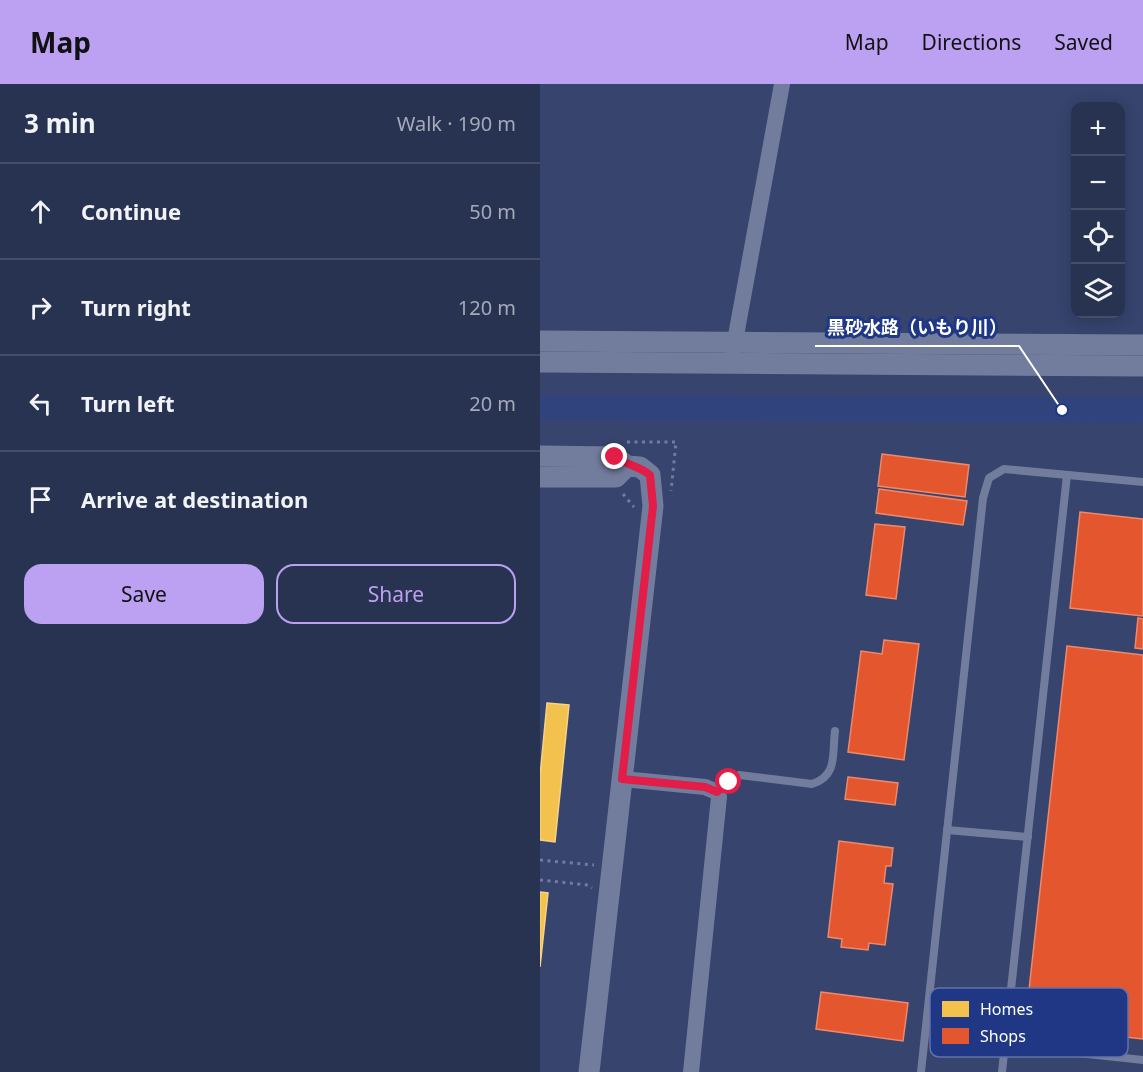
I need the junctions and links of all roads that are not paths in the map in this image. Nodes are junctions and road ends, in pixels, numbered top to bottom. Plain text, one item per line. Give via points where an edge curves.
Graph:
1 (782, 84) edge
2 (540, 341) edge
3 (1143, 345) edge
4 (733, 352) junction
5 (540, 362) edge
6 (1143, 366) edge
7 (540, 456) edge
8 (627, 466) junction
9 (1067, 475) junction
10 (540, 477) edge
11 (1143, 482) edge
12 (835, 731) dead end
13 (622, 779) junction
14 (717, 792) junction
15 (947, 830) junction
16 (1028, 837) junction
17 (930, 988) edge
18 (930, 988) edge
19 (1011, 988) edge
20 (1004, 1057) edge
21 (1115, 1057) edge
22 (1143, 1060) edge
23 (589, 1072) edge
24 (691, 1072) edge
25 (921, 1072) edge
26 (1002, 1072) edge

1 - 4 street
2 - 4 street
3 - 4 street
4 - 5 street
4 - 6 street
7 - 8 street via 615,457
8 - 10 street via 616,477
8 - 13 street via 640,467 650,475 653,506
9 - 11 lane
9 - 15 lane via 1004,469 989,478 983,498
9 - 16 lane
12 - 14 lane via 830,773 823,780 812,784 739,775
13 - 14 street via 705,787
13 - 23 street
14 - 24 street via 720,803
15 - 16 lane
15 - 18 lane
16 - 19 lane
17 - 25 lane
20 - 26 lane
21 - 22 lane

